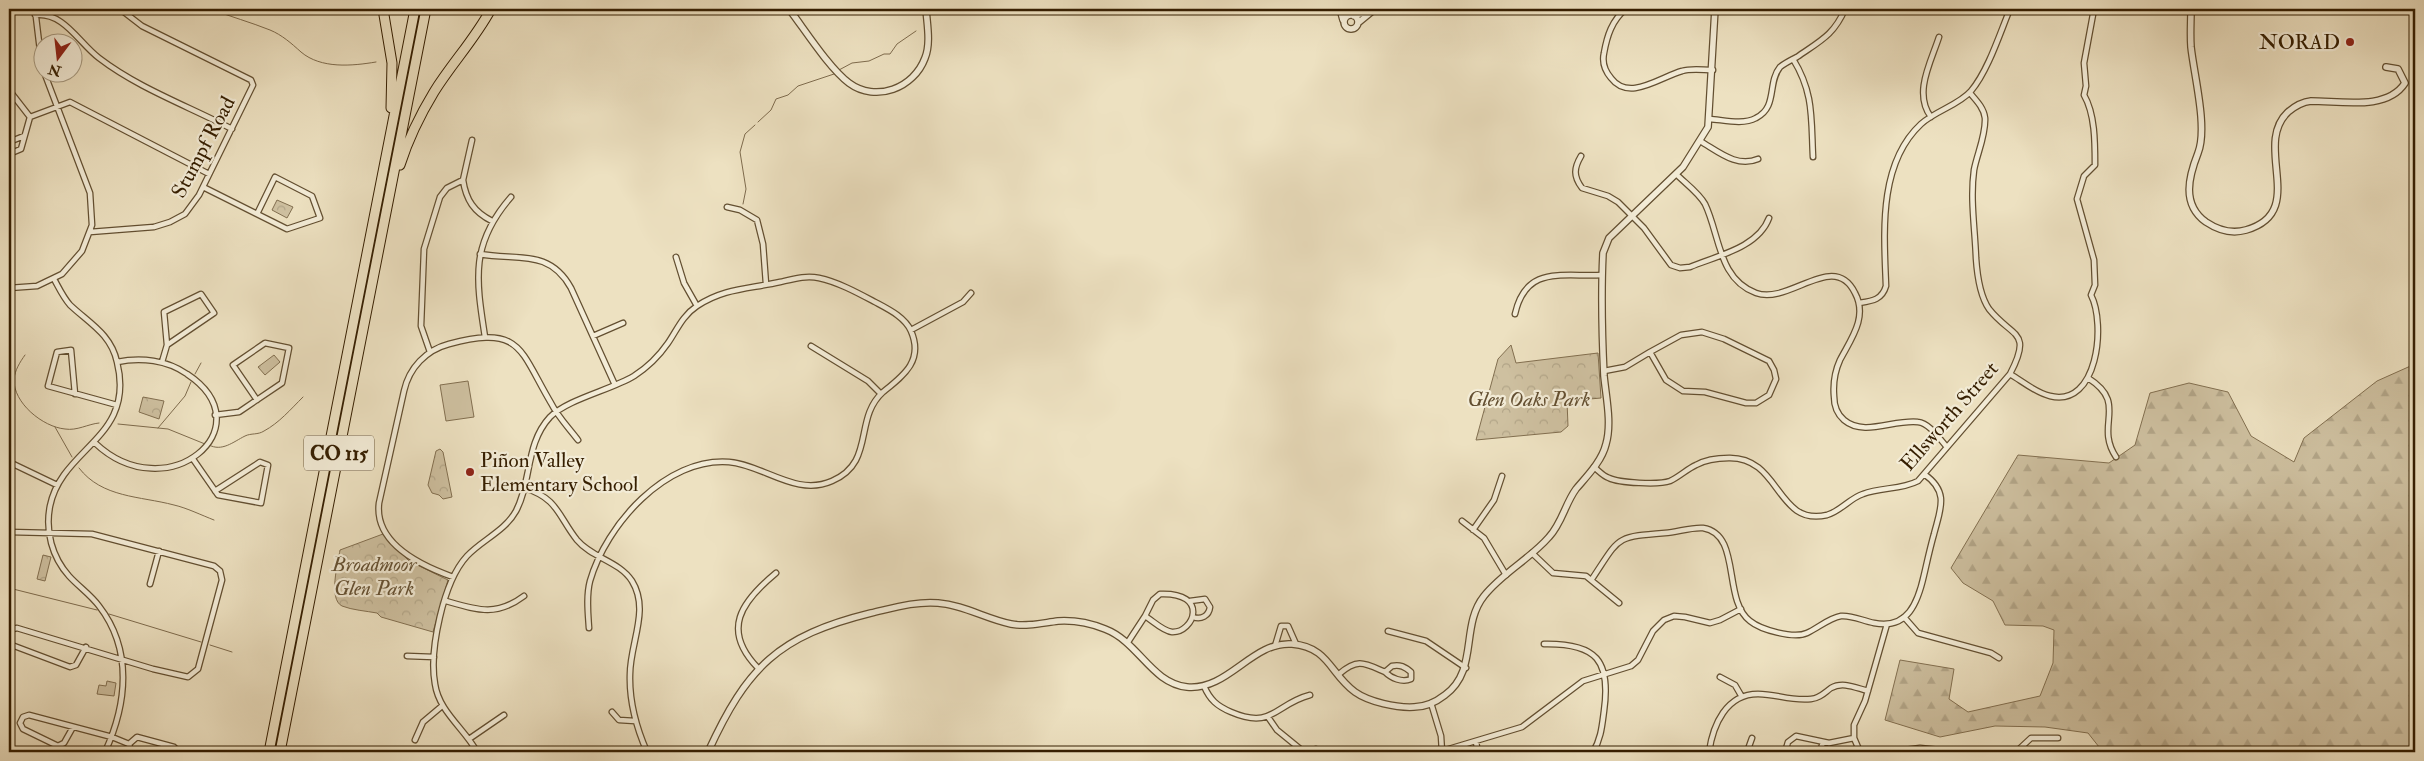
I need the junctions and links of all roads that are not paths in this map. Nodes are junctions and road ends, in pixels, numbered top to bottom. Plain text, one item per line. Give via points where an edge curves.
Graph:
1 (35, 9) edge
2 (120, 9) edge
3 (383, 9) edge
4 (416, 9) edge
5 (426, 9) edge
6 (491, 9) edge
7 (789, 9) edge
8 (926, 9) edge
9 (1340, 9) edge
10 (1346, 9) edge
11 (1374, 9) edge
12 (1626, 9) edge
13 (1715, 9) edge
14 (1845, 9) edge
15 (2010, 9) edge
16 (2094, 9) edge
17 (2191, 9) edge
18 (35, 15) junction
19 (1352, 15) junction
20 (1344, 20) junction
21 (1358, 23) junction
22 (37, 32) edge
23 (1939, 37) dead end
24 (1794, 59) junction
25 (2386, 67) dead end
26 (1712, 70) junction
27 (48, 82) edge
28 (9, 90) edge
29 (1970, 93) junction
30 (56, 106) junction
31 (30, 117) junction
32 (1931, 117) junction
33 (1710, 119) junction
34 (232, 128) junction
35 (24, 136) junction
36 (472, 140) dead end
37 (1700, 141) junction
38 (9, 142) edge
39 (9, 154) edge
40 (1580, 156) dead end
41 (1813, 157) dead end
42 (1758, 159) dead end
43 (209, 174) junction
44 (1676, 174) junction
45 (463, 180) junction
46 (203, 187) junction
47 (511, 197) dead end
48 (377, 206) junction
49 (727, 207) dead end
50 (257, 214) junction
51 (386, 214) junction
52 (1631, 215) junction
53 (1769, 218) dead end
54 (492, 221) junction
55 (90, 232) junction
56 (480, 254) junction
57 (1721, 254) junction
58 (676, 256) dead end
59 (1602, 275) junction
60 (54, 280) junction
61 (766, 284) junction
62 (9, 288) edge
63 (971, 293) dead end
64 (1859, 303) junction
65 (697, 306) junction
66 (1515, 314) dead end
67 (623, 323) dead end
68 (911, 330) junction
69 (593, 336) junction
70 (485, 337) junction
71 (167, 345) junction
72 (811, 346) dead end
73 (430, 352) junction
74 (1650, 352) junction
75 (117, 362) junction
76 (162, 362) junction
77 (1604, 370) junction
78 (2010, 374) junction
79 (2088, 378) junction
80 (615, 385) junction
81 (75, 394) junction
82 (881, 394) junction
83 (256, 400) junction
84 (117, 405) junction
85 (556, 412) junction
86 (215, 415) junction
87 (578, 440) dead end
88 (94, 443) junction
89 (1946, 446) junction
90 (2116, 457) dead end
91 (193, 459) junction
92 (9, 462) edge
93 (1594, 467) junction
94 (1924, 474) junction
95 (1502, 476) dead end
96 (57, 484) junction
97 (524, 488) junction
98 (215, 491) junction
99 (1462, 521) dead end
100 (1473, 530) junction
101 (9, 532) edge
102 (49, 533) junction
103 (159, 551) junction
104 (1532, 553) junction
105 (600, 557) junction
106 (776, 574) dead end
107 (1506, 575) junction
108 (453, 577) junction
109 (1592, 579) junction
110 (150, 584) dead end
111 (524, 596) dead end
112 (446, 601) junction
113 (1190, 601) junction
114 (1619, 603) dead end
115 (1741, 609) junction
116 (1145, 616) junction
117 (1193, 618) junction
118 (1904, 618) junction
119 (1887, 624) junction
120 (589, 628) dead end
121 (9, 630) edge
122 (1388, 631) dead end
123 (1128, 642) junction
124 (9, 644) edge
125 (1296, 644) junction
126 (1544, 644) dead end
127 (1275, 646) junction
128 (86, 647) junction
129 (407, 656) dead end
130 (434, 657) junction
131 (2000, 658) dead end
132 (122, 659) junction
133 (758, 668) junction
134 (1466, 668) junction
135 (1385, 672) junction
136 (1338, 674) junction
137 (1605, 674) junction
138 (1720, 677) dead end
139 (1204, 686) junction
140 (1868, 691) junction
141 (1310, 695) dead end
142 (280, 696) junction
143 (1742, 697) junction
144 (1431, 704) junction
145 (442, 706) junction
146 (612, 712) dead end
147 (504, 715) dead end
148 (1268, 717) junction
149 (635, 721) junction
150 (73, 727) junction
151 (112, 737) junction
152 (1752, 738) dead end
153 (1854, 738) junction
154 (2058, 738) dead end
155 (469, 739) junction
156 (415, 740) dead end
157 (1476, 742) junction
158 (1823, 742) junction
159 (129, 744) junction
160 (105, 752) edge
161 (131, 752) edge
162 (179, 752) edge
163 (263, 752) edge
164 (269, 752) edge
165 (282, 752) edge
166 (477, 752) edge
167 (647, 752) edge
168 (708, 752) edge
169 (1304, 752) edge
170 (1309, 752) edge
171 (1321, 752) edge
172 (1442, 752) edge
173 (1478, 752) edge
174 (1593, 752) edge
175 (1709, 752) edge
176 (1747, 752) edge
177 (1785, 752) edge
178 (1820, 752) edge
179 (1860, 752) edge
180 (1889, 752) edge
181 (1960, 752) edge
182 (2016, 752) edge

1 - 18 street
2 - 34 street, Stumpf Road via 142,26 251,80 253,88
3 - 48 highway via 393,83
4 - 48 highway, CO 115
5 - 51 highway, CO 115
6 - 51 highway via 420,117 404,154
7 - 8 street via 850,84 869,92 882,92 906,84 914,76 928,48
9 - 20 street
10 - 19 street
11 - 19 street
11 - 21 street
12 - 26 street via 1612,24 1603,55 1607,73 1613,81 1633,89 1683,70
13 - 26 street
14 - 24 street via 1830,34
15 - 29 street
16 - 79 street via 2084,63 2084,95 2089,104 2096,165 2084,176 2077,199 2094,260 2095,285 2091,295 2096,305 2099,337
17 - 25 street via 2191,47 2202,130 2188,184 2196,211 2203,220 2220,229 2245,230 2270,213 2279,188 2274,142 2277,128 2287,114 2312,100 2370,101 2389,98 2406,83 2398,69
18 - 22 street
18 - 34 street via 55,17 85,47 113,68
19 - 20 street
19 - 21 street
20 - 21 street via 1344,25 1350,29
23 - 32 street via 1922,91 1925,109
24 - 33 street via 1779,69 1771,102 1758,117 1742,121
24 - 41 street via 1810,97
26 - 33 street
27 - 30 street
28 - 31 street
29 - 32 street
29 - 78 street, Ellsworth Street via 1980,104 1985,119 1973,187 1977,270 1989,308 2019,339 2020,352
30 - 31 street
30 - 43 street via 64,102 73,103
30 - 55 street via 90,193 93,218
31 - 35 street
32 - 64 street via 1904,144 1894,168 1886,210 1884,292 1877,300
33 - 37 street
34 - 43 street, Stumpf Road
35 - 38 street
35 - 39 street via 21,149
36 - 45 street
37 - 42 street via 1736,162 1748,163
37 - 44 street
40 - 52 street via 1575,174 1582,188 1608,196
43 - 46 street, Stumpf Road
44 - 52 street
44 - 57 street via 1704,202
45 - 54 street via 472,206
45 - 73 street via 447,188 440,197 424,249 421,326
46 - 50 street
46 - 55 street, Stumpf Road via 188,211 170,222 154,227
47 - 54 street
48 - 142 highway, CO 115
49 - 61 street via 757,220 763,244
50 - 50 street via 287,229 320,218 312,196 275,177
51 - 165 highway, CO 115
52 - 57 street via 1671,265 1690,267
52 - 59 street via 1606,244
53 - 57 street via 1758,236
54 - 56 street
55 - 60 street via 75,261
56 - 69 street via 530,257 553,267 568,281
56 - 70 street via 478,275
57 - 64 street via 1734,277 1755,293 1767,295 1790,291 1828,275 1840,277 1847,283 1855,291
58 - 65 street via 684,283
59 - 66 street via 1535,280 1523,290
59 - 77 street
60 - 62 street via 30,287
60 - 75 street via 70,304 101,331
61 - 65 street via 732,290
61 - 68 street via 802,277 825,280 887,309
63 - 68 street via 963,302
64 - 89 street via 1856,332 1836,372 1833,387 1837,412 1851,425 1862,428 1918,422 1927,426
65 - 80 street via 682,319 666,346 649,364
67 - 69 street
68 - 82 street via 914,346 911,365 902,378
69 - 80 street
70 - 73 street via 449,344
70 - 85 street via 507,340 522,350
71 - 71 street via 214,313 200,294 164,312
71 - 76 street
72 - 82 street via 868,381
73 - 108 street via 413,368 405,385 378,513 384,530 405,554 422,565
74 - 74 street via 1681,335 1708,333 1769,361 1776,379 1769,395 1756,403 1683,390 1666,380
74 - 77 street via 1625,367
75 - 76 street
75 - 84 street via 120,386
76 - 86 street via 183,371 200,384 210,397
77 - 93 street via 1607,437
78 - 79 street via 2055,397 2078,392
78 - 89 street, Ellsworth Street
79 - 90 street via 2108,395 2108,441
80 - 85 street
81 - 81 street via 48,386 57,352 71,350
81 - 84 street
82 - 105 street via 869,413 859,456 836,480 806,486 739,464 713,462 697,466 671,477 646,495 620,524
83 - 83 street via 282,383 289,348 265,343 233,365
83 - 86 street via 239,412
84 - 88 street via 108,427
85 - 87 street
85 - 97 street via 536,439
86 - 91 street via 211,438
88 - 91 street via 120,460 142,466 173,466
88 - 96 street
89 - 94 street, Ellsworth Street
91 - 98 street
92 - 96 street
93 - 94 street, Ellsworth Street via 1610,479 1657,483 1669,481 1697,464 1714,459 1746,459 1768,475 1783,499 1793,508 1816,516 1837,511 1862,494 1909,486
93 - 104 street via 1573,494 1555,530
94 - 118 street via 1937,487 1942,511 1919,598
95 - 100 street via 1494,500
96 - 102 street via 50,505
97 - 105 street via 550,500 578,540
97 - 108 street via 511,520 467,556
98 - 98 street via 218,495 261,503 268,465 260,462
99 - 100 street
100 - 107 street via 1484,538
101 - 102 street
102 - 103 street via 92,534
102 - 132 street via 60,564 106,616
103 - 110 street
103 - 132 street via 214,566 221,574 198,669 184,677
104 - 107 street
104 - 109 street via 1553,573 1577,574
105 - 120 street via 589,586
105 - 149 street via 625,572 638,595 640,615 630,668
106 - 133 street via 752,594 739,617 738,630 743,648
107 - 134 street via 1478,606 1470,631
108 - 112 street
109 - 114 street
109 - 115 street via 1613,546 1627,536 1703,528 1716,534 1726,547
111 - 112 street via 503,608 488,611
112 - 130 street
113 - 116 street via 1182,596 1160,594
113 - 117 street
113 - 117 street via 1205,600 1210,607 1207,615
115 - 119 street via 1749,621 1790,636 1805,635 1842,616
115 - 137 street via 1710,623 1674,616 1664,620 1653,631 1638,660 1631,666
116 - 117 street via 1172,632 1180,631
116 - 123 street
118 - 119 street
118 - 131 street via 1918,634
119 - 140 street
121 - 128 street via 17,628
122 - 134 street via 1426,641
123 - 133 street via 1108,630 1078,622 1013,624 952,605 922,603 847,619 824,628 780,651
123 - 139 street via 1165,680 1184,686
124 - 128 street via 70,667 76,665
125 - 127 street
125 - 127 street via 1288,626 1281,626
125 - 136 street via 1316,651 1330,662
126 - 137 street via 1586,650 1599,660
127 - 139 street
128 - 132 street
129 - 130 street
130 - 145 street via 435,684
132 - 151 street via 123,698
133 - 168 street via 733,701
134 - 144 street via 1451,690
135 - 135 street via 1403,681 1411,679 1410,672 1402,666 1392,666
135 - 136 street via 1363,662
136 - 144 street via 1350,689 1364,698 1409,707
137 - 157 street via 1574,686 1522,727
137 - 174 street via 1607,688 1600,734
138 - 143 street via 1735,685
139 - 148 street via 1210,699 1220,707 1249,719
140 - 143 street via 1842,685 1811,698 1791,700 1760,694
140 - 153 street via 1854,725
141 - 148 street via 1300,697
142 - 163 highway
142 - 164 highway, CO 115
143 - 175 street via 1728,706 1715,727
144 - 172 street via 1441,736
145 - 155 street
145 - 156 street via 423,722
146 - 149 street via 619,720
147 - 155 street
148 - 169 street via 1277,730
149 - 167 street
150 - 150 street via 28,715 20,722 25,730 58,746 64,743
150 - 151 street
151 - 159 street
151 - 160 street
152 - 176 street
153 - 158 street
153 - 179 street
154 - 182 street via 2031,738
155 - 166 street
157 - 172 street
157 - 173 street
158 - 177 street via 1796,736 1788,742
158 - 178 street
159 - 161 street
159 - 162 street via 138,737 174,747
170 - 171 street via 1316,749
180 - 181 street via 1920,748

